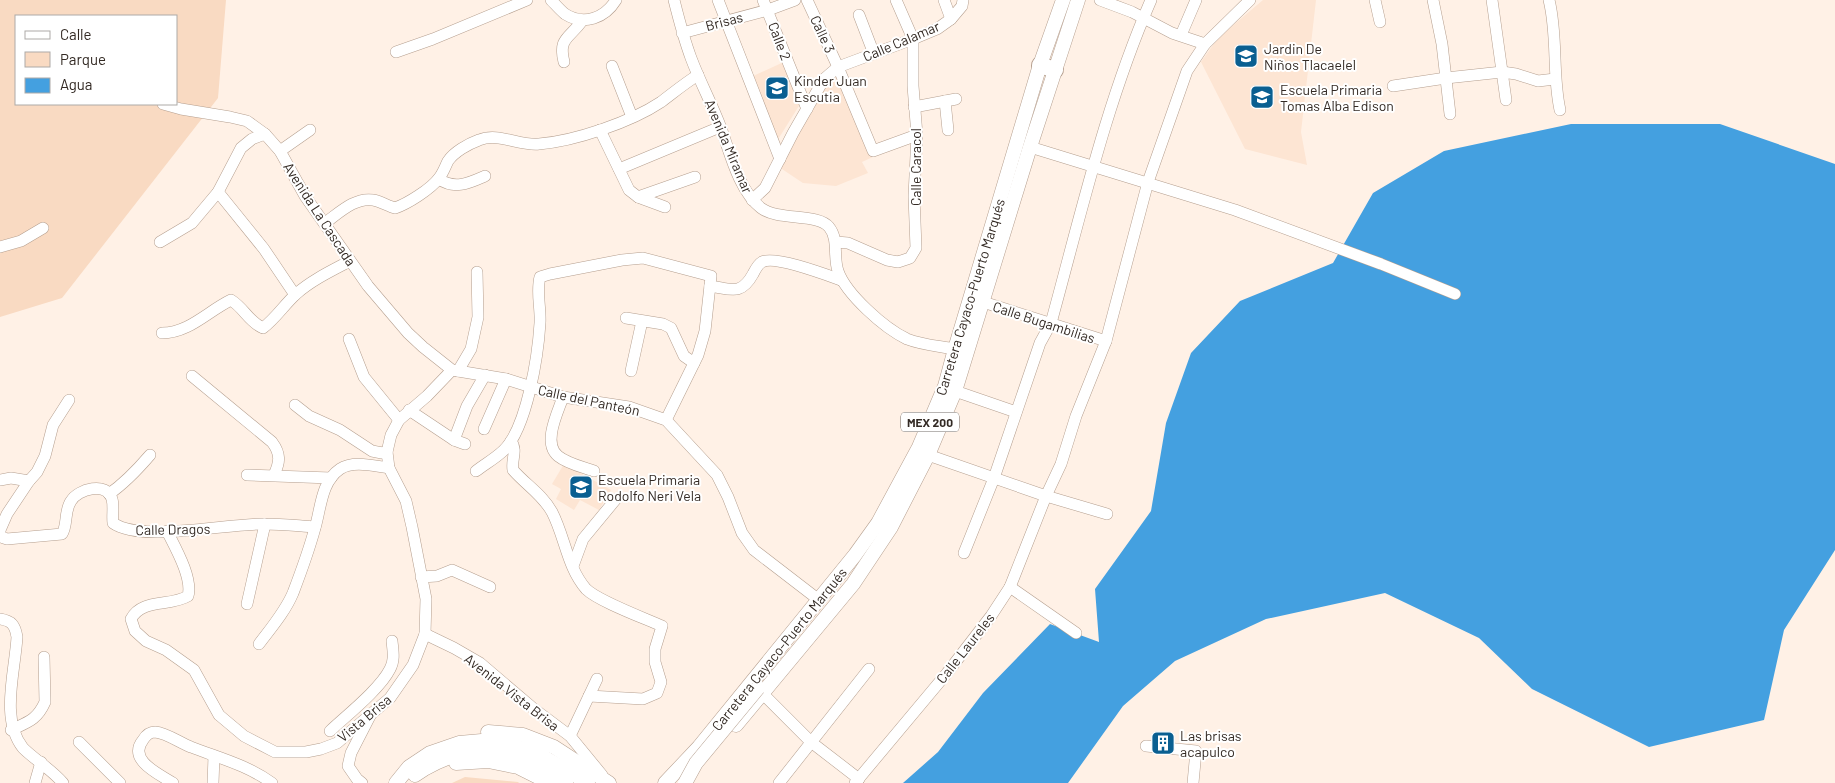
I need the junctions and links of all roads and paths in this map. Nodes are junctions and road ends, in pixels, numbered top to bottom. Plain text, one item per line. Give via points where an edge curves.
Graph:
1 (527, 0) edge
2 (551, 0) edge
3 (616, 0) edge
4 (674, 0) edge
5 (718, 0) edge
6 (794, 0) edge
7 (807, 0) edge
8 (896, 0) edge
9 (944, 0) edge
10 (963, 0) edge
11 (1062, 0) edge
12 (1078, 0) edge
13 (1100, 0) edge
14 (1151, 0) edge
15 (1196, 0) edge
16 (1240, 0) edge
17 (1250, 0) edge
18 (1375, 0) edge
19 (1433, 0) edge
20 (1492, 0) edge
21 (1549, 0) edge
22 (766, 5) edge
23 (858, 15) dead end
24 (1232, 18) junction
25 (951, 19) junction
26 (1143, 19) junction
27 (582, 21) junction
28 (727, 21) junction
29 (1380, 22) dead end
30 (682, 32) junction
31 (1181, 35) junction
32 (913, 39) junction
33 (1205, 44) junction
34 (396, 52) dead end
35 (874, 54) junction
36 (564, 62) dead end
37 (612, 66) dead end
38 (838, 67) junction
39 (1048, 68) junction
40 (1502, 72) junction
41 (698, 75) junction
42 (1446, 78) junction
43 (1555, 80) junction
44 (1393, 86) dead end
45 (1506, 100) dead end
46 (168, 105) edge
47 (914, 107) junction
48 (807, 109) junction
49 (1560, 110) dead end
50 (1450, 114) dead end
51 (632, 117) junction
52 (720, 127) junction
53 (310, 130) dead end
54 (600, 130) junction
55 (948, 130) dead end
56 (265, 134) junction
57 (917, 135) junction
58 (1030, 147) junction
59 (280, 151) junction
60 (780, 158) junction
61 (1094, 166) junction
62 (619, 169) junction
63 (485, 176) dead end
64 (695, 177) dead end
65 (439, 179) junction
66 (1148, 182) junction
67 (218, 192) junction
68 (638, 197) junction
69 (752, 200) junction
70 (665, 207) dead end
71 (325, 223) junction
72 (43, 228) dead end
73 (160, 242) dead end
74 (836, 242) junction
75 (0, 246) edge
76 (350, 262) junction
77 (477, 272) dead end
78 (841, 280) junction
79 (711, 281) junction
80 (1455, 294) dead end
81 (296, 295) junction
82 (983, 302) junction
83 (626, 318) dead end
84 (642, 321) junction
85 (1051, 323) junction
86 (162, 333) dead end
87 (350, 339) dead end
88 (1106, 341) junction
89 (955, 349) junction
90 (694, 363) junction
91 (455, 370) junction
92 (632, 371) dead end
93 (485, 375) junction
94 (192, 376) dead end
95 (506, 379) junction
96 (530, 387) junction
97 (956, 390) junction
98 (563, 397) junction
99 (69, 400) dead end
100 (295, 405) dead end
101 (409, 410) junction
102 (1016, 412) junction
103 (399, 420) junction
104 (666, 420) junction
105 (484, 429) dead end
106 (454, 440) junction
107 (511, 441) junction
108 (465, 444) dead end
109 (387, 452) junction
110 (150, 455) dead end
111 (928, 455) junction
112 (389, 468) junction
113 (476, 471) dead end
114 (594, 471) dead end
115 (247, 475) dead end
116 (274, 475) junction
117 (331, 478) junction
118 (994, 478) junction
119 (0, 480) edge
120 (29, 481) junction
121 (110, 494) junction
122 (1046, 496) junction
123 (616, 500) dead end
124 (1107, 514) dead end
125 (265, 524) junction
126 (316, 528) junction
127 (167, 531) junction
128 (0, 533) edge
129 (964, 553) dead end
130 (855, 556) junction
131 (572, 566) junction
132 (421, 577) junction
133 (490, 587) dead end
134 (1010, 588) junction
135 (819, 600) junction
136 (247, 604) dead end
137 (0, 619) edge
138 (1076, 633) dead end
139 (425, 634) junction
140 (392, 641) dead end
141 (258, 644) dead end
142 (44, 657) dead end
143 (870, 669) dead end
144 (597, 679) dead end
145 (5, 682) edge
146 (377, 686) junction
147 (760, 691) junction
148 (589, 696) junction
149 (390, 698) junction
150 (372, 712) junction
151 (12, 730) junction
152 (330, 731) dead end
153 (570, 736) junction
154 (79, 742) dead end
155 (811, 742) junction
156 (459, 743) junction
157 (1146, 746) dead end
158 (214, 756) junction
159 (535, 757) junction
160 (443, 759) junction
161 (41, 762) junction
162 (698, 768) junction
163 (667, 780) edge
164 (857, 781) edge
165 (358, 782) edge
166 (608, 782) edge
167 (35, 783) edge
168 (64, 783) edge
169 (120, 783) edge
170 (173, 783) edge
171 (213, 783) edge
172 (272, 783) edge
173 (396, 783) edge
174 (408, 783) edge
175 (550, 783) edge
176 (566, 783) edge
177 (588, 783) edge
178 (654, 783) edge
179 (684, 783) edge
180 (692, 783) edge
181 (779, 783) edge
182 (1193, 783) edge

1 - 34 street
2 - 27 street via 564,14
3 - 27 street via 606,13
4 - 30 street, Avenida Miramar
5 - 28 street
6 - 22 street, Brisas
7 - 38 street, Calle 3
8 - 32 street, Calle Caracol
9 - 25 street
10 - 25 street, Calle Calamar
11 - 39 main road, Carretera Cayaco-Puerto Marqués / MEX 200
12 - 39 main road, Carretera Cayaco-Puerto Marqués / MEX 200
13 - 26 street
14 - 26 street
15 - 31 street
16 - 24 street
17 - 24 street, Calle Laureles
18 - 29 street
19 - 42 street
20 - 40 street
21 - 43 street via 1554,27
22 - 28 street, Brisas
22 - 48 street, Calle 2
23 - 35 street
24 - 33 street, Calle Laureles
25 - 32 street, Calle Calamar
26 - 31 street
26 - 61 street via 1121,76
27 - 36 street via 564,41 561,49
28 - 30 street, Brisas
28 - 60 street
30 - 41 street, Avenida Miramar
31 - 33 street
32 - 35 street, Calle Calamar
32 - 47 street, Calle Caracol
33 - 66 street, Calle Laureles via 1186,71
35 - 38 street, Calle Calamar
37 - 51 street
38 - 48 street, Calle Calamar via 824,78
38 - 57 street, Calle 3 via 873,151
39 - 58 main road, Carretera Cayaco-Puerto Marqués / MEX 200
39 - 89 main road, Carretera Cayaco-Puerto Marqués / MEX 200
40 - 42 street
40 - 43 street via 1538,80
40 - 45 street
41 - 51 street via 660,103
41 - 52 street, Avenida Miramar
42 - 44 street
42 - 50 street
43 - 49 street
46 - 56 street, Avenida La Cascada via 247,122
47 - 55 street via 951,100
47 - 57 street, Calle Caracol
48 - 60 street, Calle Calamar
51 - 54 street
52 - 62 street
52 - 69 street, Avenida Miramar via 734,166
53 - 59 street
54 - 62 street
54 - 65 street via 581,137 539,144 481,139 449,159
56 - 59 street, Avenida La Cascada
56 - 67 street via 241,148
57 - 74 street, Calle Caracol via 916,248 910,258 898,262 887,260 848,243
58 - 61 street
58 - 82 main road, Carretera Cayaco-Puerto Marqués / MEX 200
59 - 71 street, Avenida La Cascada via 305,196
60 - 69 street, Calle Calamar via 765,188
61 - 66 street
61 - 85 street
62 - 68 street via 629,190
63 - 65 street via 458,186
64 - 68 street
65 - 71 street via 403,205 395,208 374,200 361,200
66 - 80 street via 1235,210
66 - 88 street, Calle Laureles
67 - 73 street via 192,222
67 - 81 street
68 - 70 street
69 - 74 street, Avenida Miramar via 766,212 820,221 829,226
71 - 76 street, Avenida La Cascada
72 - 75 street via 21,241
74 - 78 street
76 - 81 street via 322,275
76 - 91 street, Avenida La Cascada via 408,333
77 - 91 street via 478,317 471,349
78 - 79 street via 771,260 762,262 742,289 734,290
78 - 89 street via 856,299 907,339
79 - 90 street via 704,331
79 - 96 street via 643,258 540,277 540,321
81 - 86 street via 263,328 255,325 240,305 231,300 194,323 172,333
82 - 85 street, Calle Bugambilias
82 - 97 main road, Carretera Cayaco-Puerto Marqués / MEX 200
83 - 84 street
84 - 90 street via 671,328 684,356
84 - 92 street
85 - 88 street, Calle Bugambilias
85 - 102 street via 1040,343
87 - 103 street via 364,377
88 - 122 street, Calle Laureles
89 - 130 main road, Carretera Cayaco-Puerto Marqués / MEX 200 via 945,386 919,447 878,523
90 - 104 street
91 - 93 street, Calle del Panteón
91 - 101 street
93 - 95 street, Calle del Panteón
93 - 106 street via 467,406
94 - 116 street via 272,442 278,451 279,462
95 - 96 street, Calle del Panteón
95 - 105 street
96 - 98 street, Calle del Panteón
96 - 107 street
97 - 102 street
97 - 111 main road, Carretera Cayaco-Puerto Marqués / MEX 200
98 - 104 street, Calle del Panteón via 629,407
98 - 114 street via 551,437 552,446 557,456
99 - 120 street via 53,425 45,456
100 - 109 street via 372,451
101 - 103 street
101 - 106 street
102 - 118 street
103 - 109 street
104 - 135 street, Calle del Panteón via 717,475 742,533 754,550
106 - 108 street
107 - 113 street
107 - 131 street via 515,452 513,470 544,498
109 - 112 street
110 - 121 street
111 - 118 street
111 - 147 main road, Carretera Cayaco-Puerto Marqués / MEX 200 via 891,527 853,584
112 - 117 street via 358,465 340,468
112 - 132 street via 406,501
115 - 116 street
116 - 117 street
117 - 126 street via 323,493
118 - 122 street
118 - 129 street
119 - 120 street
120 - 128 street via 7,514
121 - 127 street, Calle Dragos via 113,523 120,528
121 - 128 street via 103,489 78,492 69,502 62,534 7,539
122 - 124 street
122 - 134 street, Calle Laureles
123 - 131 street via 583,540
125 - 126 street, Calle Dragos
125 - 127 street, Calle Dragos
125 - 136 street
126 - 141 street via 292,596
127 - 150 street, Vista Brisa via 182,562 188,596 144,607 135,611 131,619 135,631 146,641 194,670 219,715 244,736 275,752 289,753 321,749 337,743
130 - 135 main road, Carretera Cayaco-Puerto Marqués / MEX 200
130 - 147 main road via 840,589
131 - 148 street via 587,590 662,626 654,649 661,682 657,693 643,699
132 - 133 street via 437,576 452,570
132 - 139 street via 426,599
134 - 138 street
134 - 164 street, Calle Laureles via 948,673
135 - 163 main road, Carretera Cayaco-Puerto Marqués / MEX 200 via 699,747
137 - 145 street via 15,626 17,637 16,652
139 - 149 street, Vista Brisa via 413,665
139 - 153 street, Avenida Vista Brisa via 480,663
140 - 146 street via 394,657
142 - 151 street via 45,702 33,719
143 - 155 street
144 - 148 street
145 - 151 street
146 - 149 street
146 - 152 street
147 - 155 street
147 - 162 main road, Carretera Cayaco-Puerto Marqués / MEX 200
147 - 179 main road, bridge via 696,763
148 - 153 street
149 - 150 street, Vista Brisa
150 - 165 street via 351,753 348,766
151 - 161 street via 22,747
153 - 166 street, Avenida Vista Brisa
154 - 169 street
155 - 164 street
155 - 181 street
156 - 159 main road via 493,740
156 - 166 main road via 488,732 522,735 554,747
156 - 173 main road via 430,753 409,767
157 - 182 street via 1196,750
158 - 170 street via 161,734 149,733 138,750 140,759
158 - 171 street
158 - 172 street via 239,764
159 - 160 main road via 494,750
159 - 176 main road
159 - 177 main road
160 - 174 main road via 428,766
160 - 175 main road via 456,763 488,761 518,767
161 - 167 street
161 - 168 street
162 - 179 main road, Carretera Cayaco-Puerto Marqués / MEX 200
162 - 180 main road
163 - 178 main road

